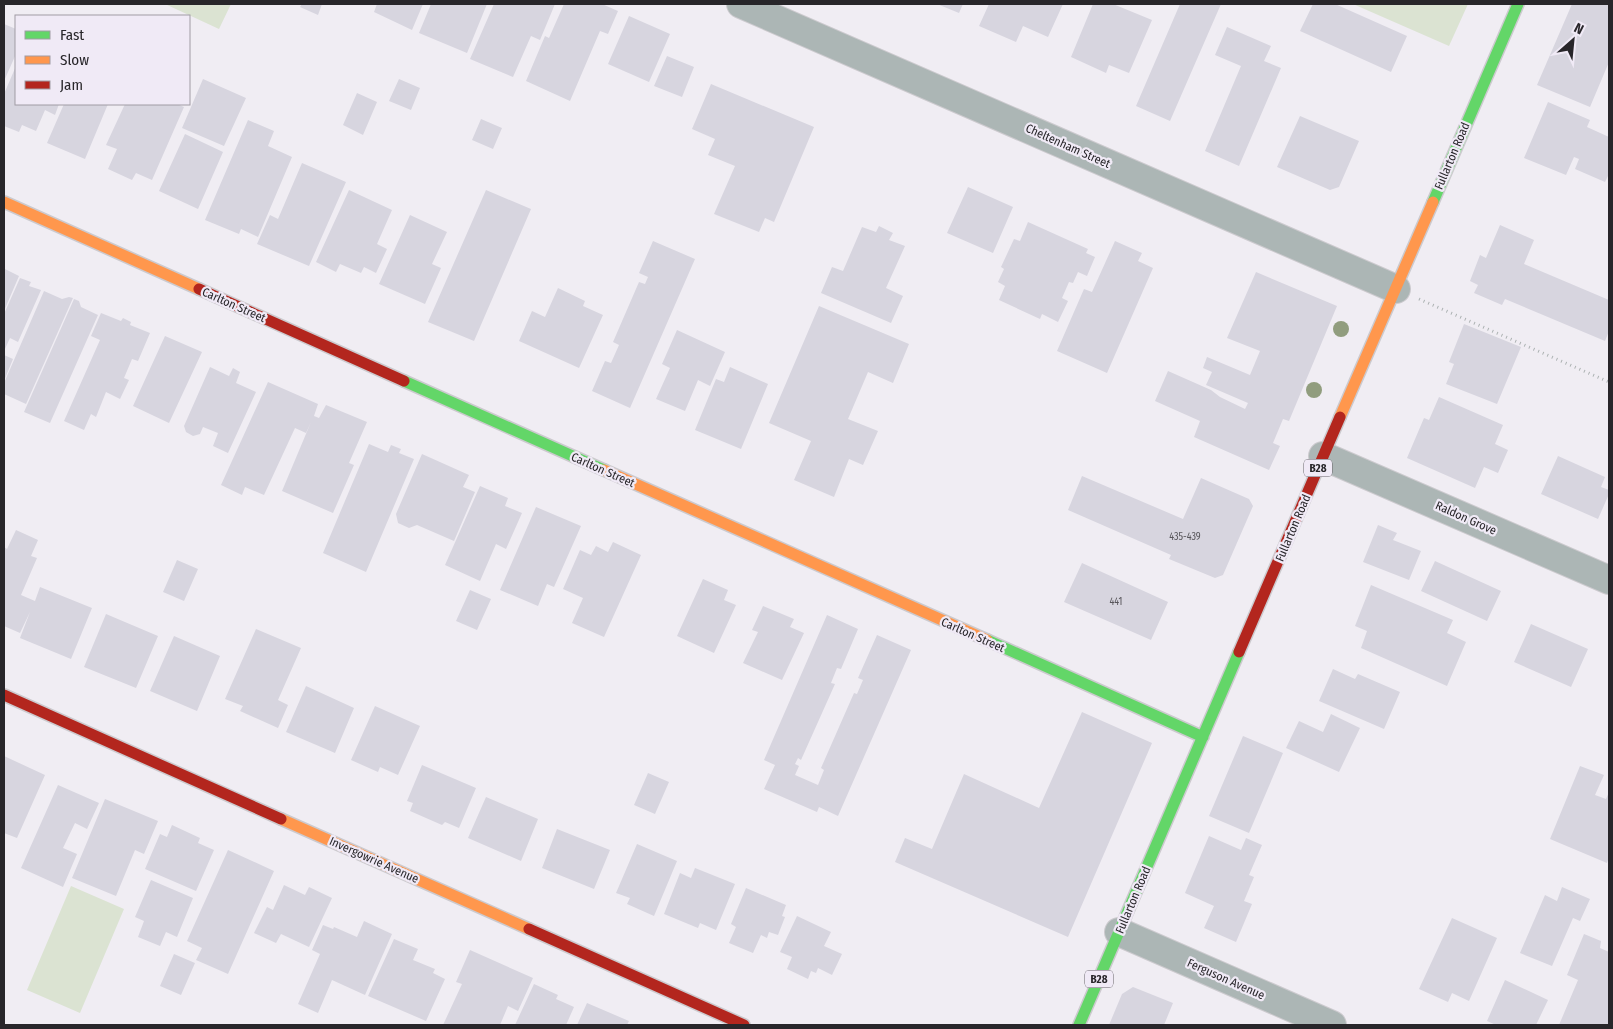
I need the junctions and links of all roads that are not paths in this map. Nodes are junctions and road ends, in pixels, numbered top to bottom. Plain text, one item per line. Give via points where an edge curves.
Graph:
1 (741, 4) edge
2 (1518, 4) edge
3 (4, 202) edge
4 (1396, 288) junction
5 (1324, 456) junction
6 (1609, 580) edge
7 (4, 696) edge
8 (1203, 737) junction
9 (1119, 932) junction
10 (744, 1025) edge
11 (1079, 1025) edge
12 (1332, 1025) edge

1 - 4 street, Cheltenham Street
2 - 4 street, Fullarton Road / B28
3 - 8 street, Carlton Street
4 - 5 street, Fullarton Road / B28
5 - 6 street, Raldon Grove
5 - 8 street, Fullarton Road / B28
7 - 10 street, Invergowrie Avenue
8 - 9 street, Fullarton Road / B28
9 - 11 street, Fullarton Road / B28
9 - 12 street, Ferguson Avenue

